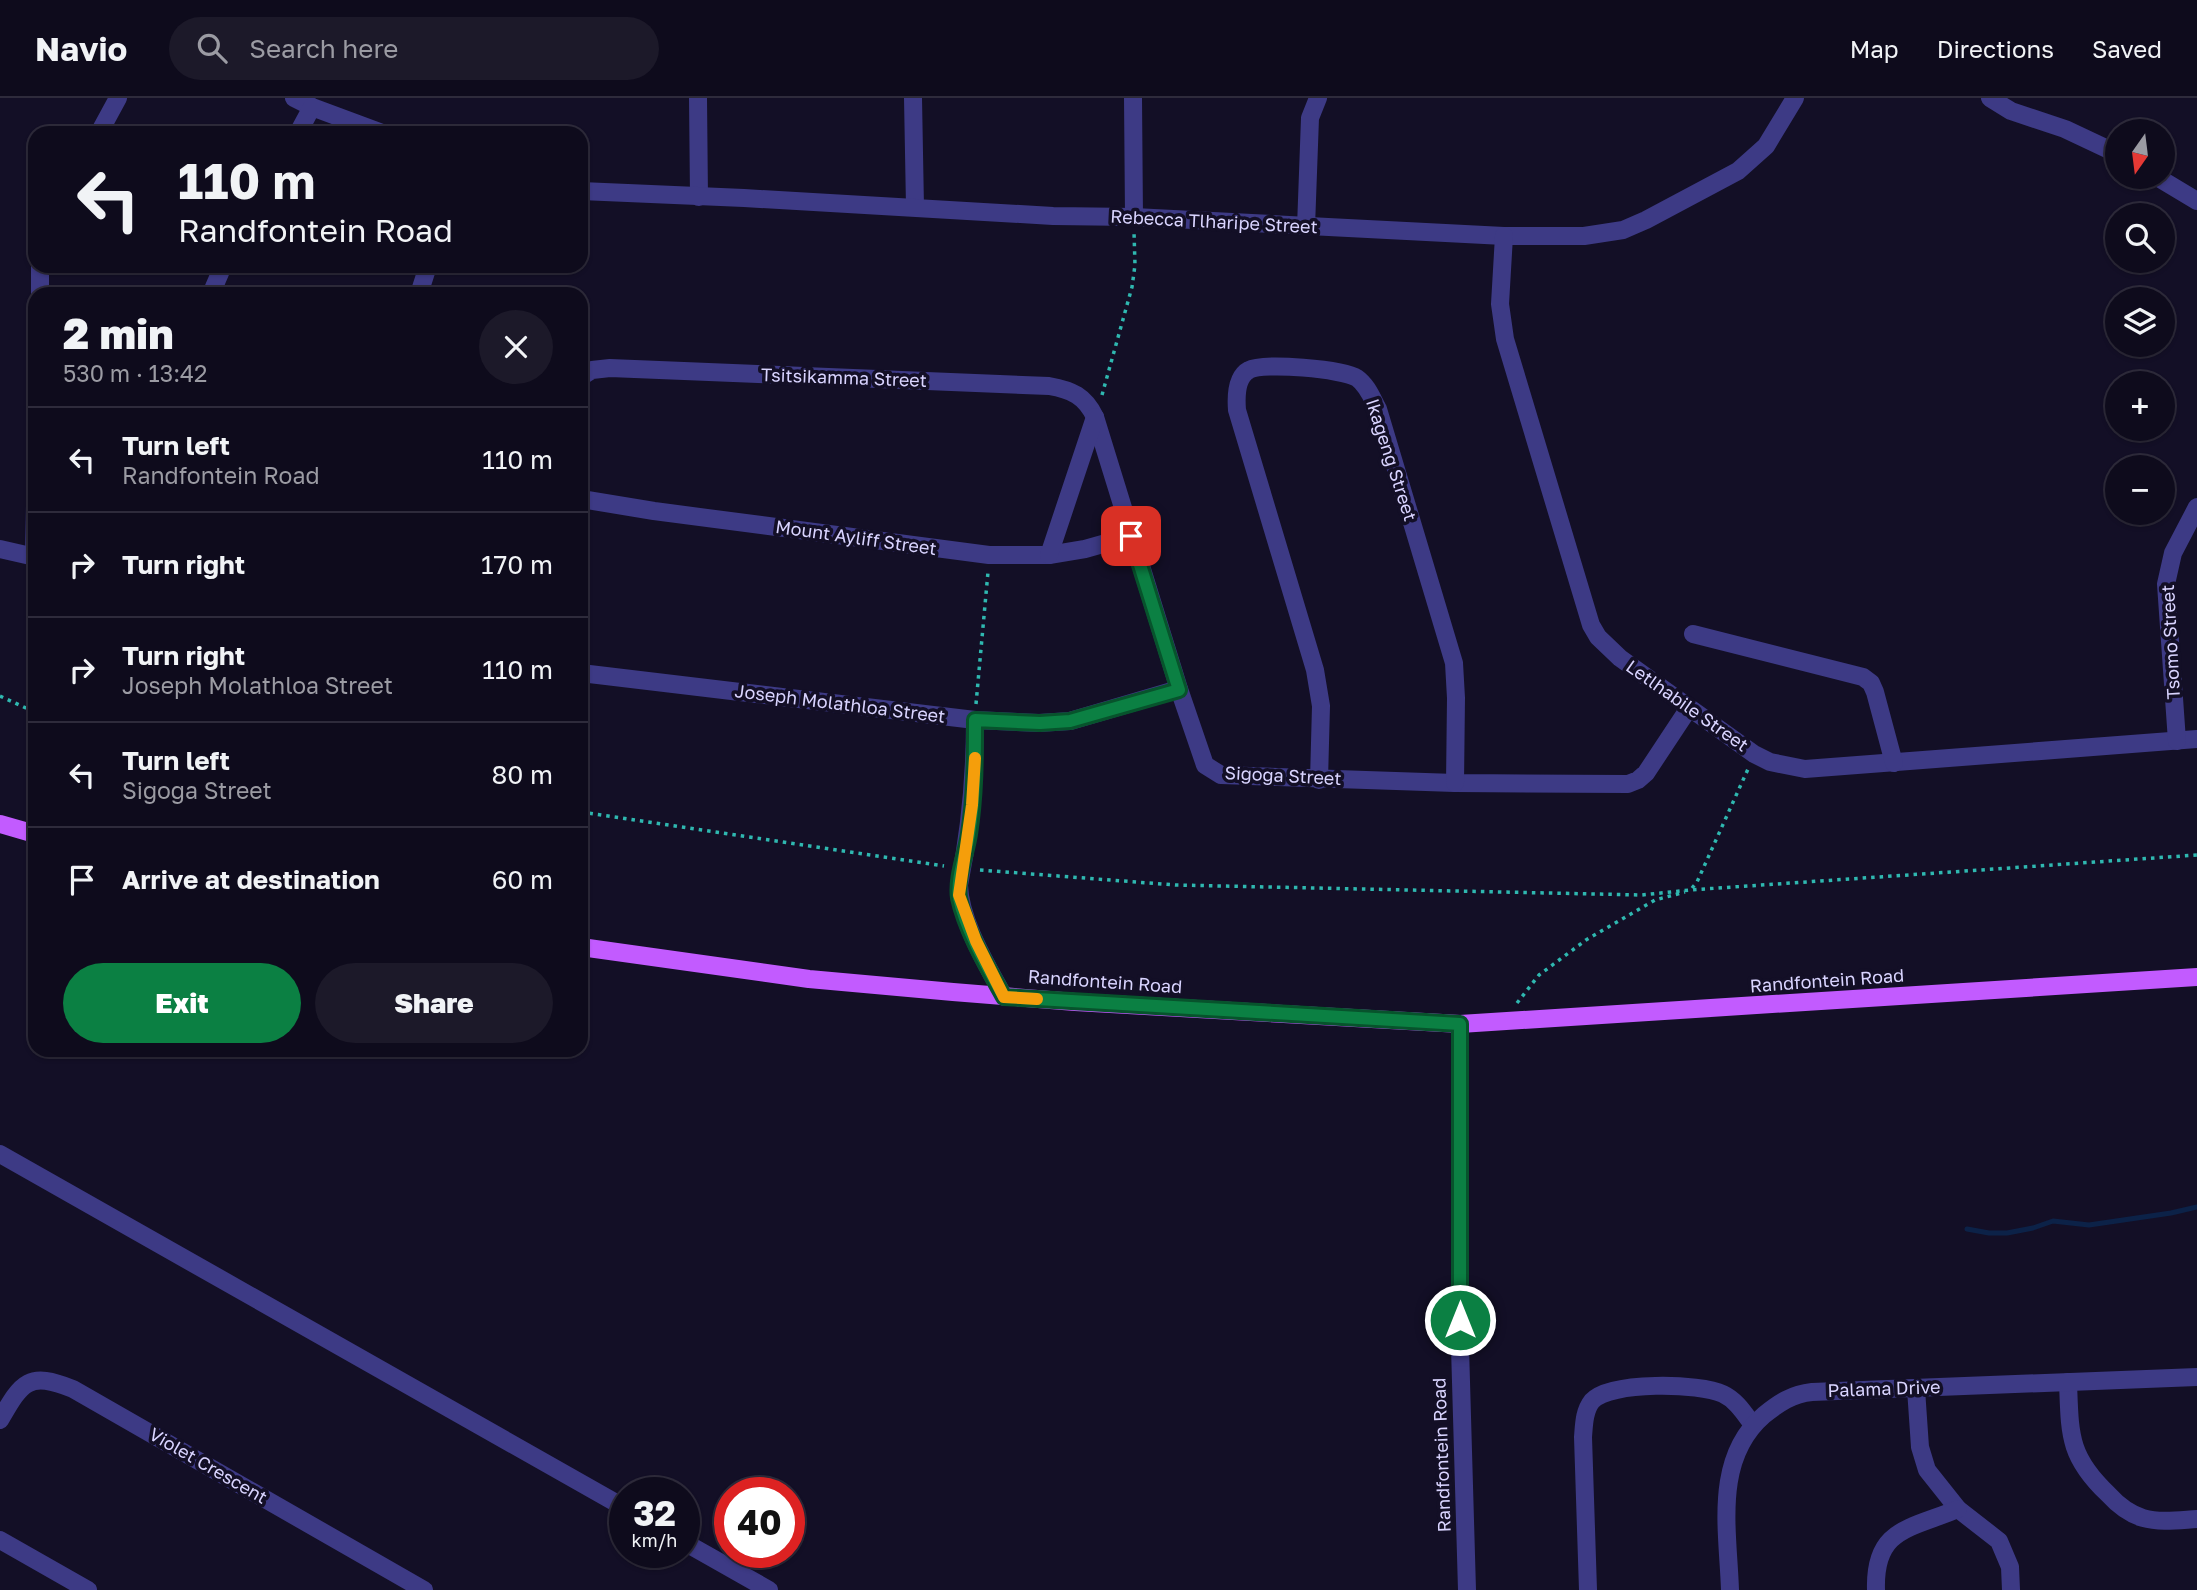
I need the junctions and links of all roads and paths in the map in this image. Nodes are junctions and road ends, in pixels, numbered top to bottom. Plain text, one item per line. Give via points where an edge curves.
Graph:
1 (118, 98) edge
2 (294, 98) edge
3 (698, 98) edge
4 (913, 98) edge
5 (1133, 98) edge
6 (1318, 98) edge
7 (1796, 98) edge
8 (1990, 98) edge
9 (312, 107) junction
10 (103, 126) edge
11 (302, 126) edge
12 (363, 126) edge
13 (2105, 148) edge
14 (2175, 188) edge
15 (588, 191) edge
16 (699, 197) junction
17 (2197, 201) edge
18 (915, 207) junction
19 (1134, 217) junction
20 (1307, 227) junction
21 (1504, 236) junction
22 (588, 373) edge
23 (1095, 417) junction
24 (588, 500) edge
25 (2197, 507) edge
26 (1131, 536) junction
27 (0, 549) edge
28 (989, 555) junction
29 (1049, 555) junction
30 (28, 556) edge
31 (1693, 634) dead end
32 (588, 674) edge
33 (1179, 690) junction
34 (0, 696) edge
35 (1689, 708) junction
36 (28, 709) edge
37 (975, 720) junction
38 (2197, 739) edge
39 (2177, 741) junction
40 (1754, 754) junction
41 (1894, 763) junction
42 (1319, 780) junction
43 (1455, 783) junction
44 (588, 813) edge
45 (0, 824) edge
46 (28, 832) edge
47 (2197, 855) edge
48 (962, 868) junction
49 (1690, 890) junction
50 (588, 948) edge
51 (2197, 977) edge
52 (1004, 997) junction
53 (1502, 1021) junction
54 (1460, 1024) junction
55 (0, 1154) edge
56 (2197, 1377) edge
57 (2068, 1382) junction
58 (1916, 1389) junction
59 (0, 1420) edge
60 (1753, 1425) junction
61 (609, 1498) edge
62 (1958, 1509) junction
63 (2197, 1520) edge
64 (0, 1540) edge
65 (700, 1551) edge
66 (88, 1590) edge
67 (424, 1590) edge
68 (769, 1590) edge
69 (1467, 1590) edge
70 (1588, 1590) edge
71 (1730, 1590) edge
72 (1876, 1590) edge
73 (2011, 1590) edge

1 - 10 street
2 - 9 street
3 - 16 street
4 - 18 street
5 - 19 street
6 - 20 street via 1310,118
7 - 21 street, Rebecca Tlharipe Street via 1766,146 1738,171 1646,220 1623,230 1584,236
8 - 13 street via 2020,115
9 - 11 street
9 - 12 street
14 - 17 street
15 - 16 street, Rebecca Tlharipe Street
16 - 18 street, Rebecca Tlharipe Street
18 - 19 street, Rebecca Tlharipe Street
19 - 20 street, Rebecca Tlharipe Street
19 - 23 path via 1132,287
20 - 21 street, Rebecca Tlharipe Street
21 - 35 street, Letlhabile Street via 1500,304 1505,340 1591,625 1620,659
22 - 23 street, Tsitsikamma Street via 610,368 1049,386 1079,394
23 - 26 street, Sigoga Street
23 - 29 street
24 - 28 street, Mount Ayliff Street
25 - 39 street, Tsomo Street via 2173,553 2165,584
26 - 29 street, Mount Ayliff Street
26 - 33 street, Sigoga Street
27 - 30 street
28 - 29 street, Mount Ayliff Street
28 - 37 path
31 - 41 street via 1863,677 1875,692
32 - 37 street, Joseph Molathloa Street
33 - 37 street, Joseph Molathloa Street via 1070,721
33 - 42 street, Sigoga Street via 1211,771
34 - 36 path
35 - 40 street, Letlhabile Street
35 - 43 street, Sigoga Street via 1646,773 1628,784
37 - 48 street via 975,774
38 - 39 street, Letlhabile Street
39 - 41 street, Letlhabile Street
40 - 41 street, Letlhabile Street via 1805,769
40 - 49 path
42 - 43 street, Sigoga Street
42 - 43 street, Ikageng Street via 1321,706 1315,670 1237,410 1236,395 1243,376 1250,369 1263,367 1349,374 1360,380 1378,409 1454,663
44 - 48 path
45 - 46 main road
47 - 49 path
48 - 49 path via 1175,885 1642,895
48 - 52 street via 961,904
49 - 53 path via 1655,900 1586,940 1539,975
50 - 52 main road, Randfontein Road via 809,979
51 - 53 main road, Randfontein Road
52 - 54 main road, Randfontein Road
53 - 54 main road, Randfontein Road
54 - 69 street, Randfontein Road via 1460,1347
55 - 61 street
56 - 57 street, Palama Drive
57 - 58 street, Palama Drive
57 - 63 street via 2073,1446 2091,1478 2114,1500 2145,1519
58 - 60 street, Palama Drive via 1799,1393
58 - 62 street via 1922,1459
59 - 67 street, Violet Crescent via 18,1390 35,1381 59,1383
60 - 70 street via 1732,1399 1695,1387 1621,1389 1594,1399 1583,1437
60 - 71 street, Palama Drive via 1736,1451 1728,1477
62 - 72 street via 1886,1543 1877,1563
62 - 73 street via 1999,1541 2010,1567
64 - 66 street
65 - 68 street

